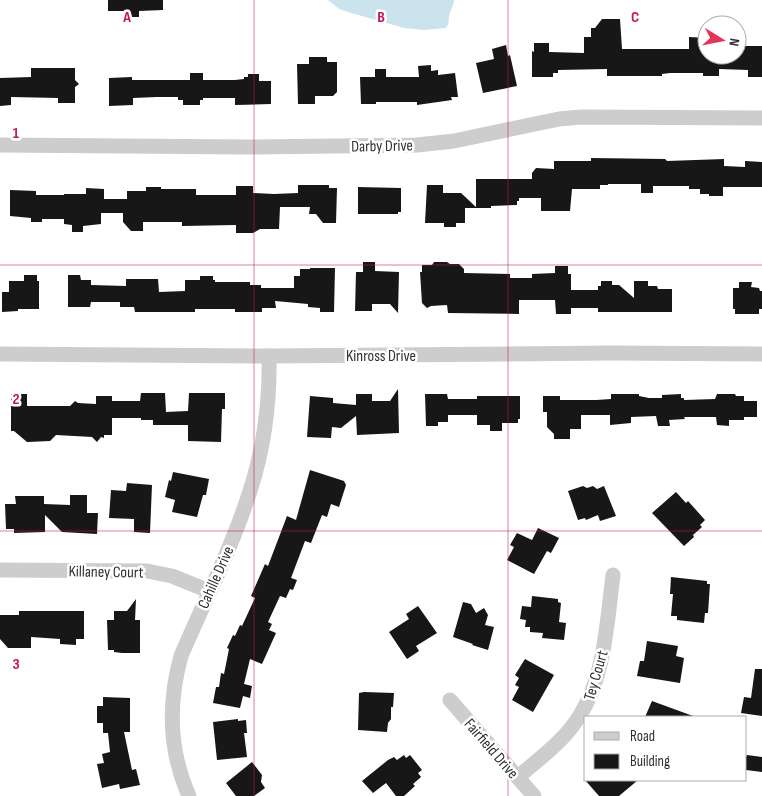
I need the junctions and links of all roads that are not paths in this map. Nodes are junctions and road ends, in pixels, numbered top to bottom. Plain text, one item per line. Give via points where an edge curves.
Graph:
1 (762, 118) edge
2 (0, 145) edge
3 (0, 354) edge
4 (762, 354) edge
5 (269, 356) junction
6 (0, 570) edge
7 (614, 575) dead end
8 (209, 591) junction
9 (450, 700) dead end
10 (518, 777) junction
11 (189, 796) edge
12 (534, 796) edge

1 - 2 street, Darby Drive via 581,117 417,145
3 - 5 street, Kinross Drive
4 - 5 street, Kinross Drive
5 - 8 street, Cahille Drive via 267,413 256,470 241,516
6 - 8 street, Killaney Court via 147,571 177,578
7 - 10 street, Tey Court via 601,661 587,704 567,734
8 - 11 street, Cahille Drive via 180,656 173,693 175,752
9 - 10 street, Fairfield Drive
10 - 12 street, Fairfield Drive

